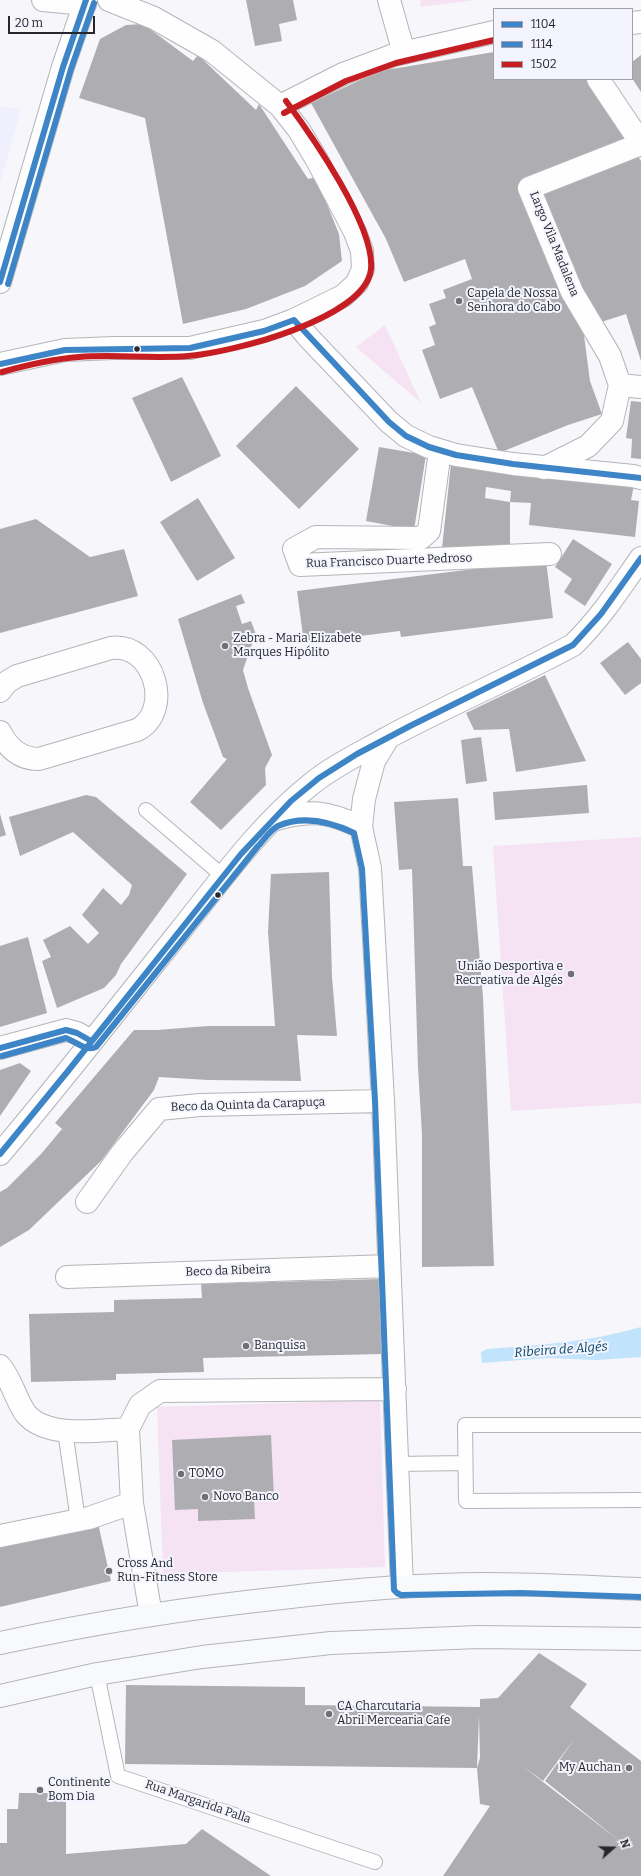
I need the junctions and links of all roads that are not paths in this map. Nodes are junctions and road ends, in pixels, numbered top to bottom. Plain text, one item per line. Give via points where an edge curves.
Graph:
1 (43, 0) edge
2 (109, 0) edge
3 (389, 0) edge
4 (85, 2) edge
5 (493, 32) edge
6 (404, 53) junction
7 (599, 80) edge
8 (280, 106) junction
9 (641, 144) edge
10 (0, 282) edge
11 (294, 320) junction
12 (0, 364) edge
13 (620, 385) junction
14 (641, 387) edge
15 (440, 451) junction
16 (544, 468) junction
17 (641, 478) edge
18 (550, 554) dead end
19 (641, 558) edge
20 (0, 691) edge
21 (0, 732) edge
22 (388, 738) junction
23 (146, 810) dead end
24 (273, 820) junction
25 (361, 827) junction
26 (224, 877) junction
27 (91, 1041) junction
28 (0, 1048) edge
29 (383, 1101) junction
30 (0, 1154) edge
31 (87, 1202) dead end
32 (389, 1266) junction
33 (67, 1276) dead end
34 (0, 1366) edge
35 (395, 1389) junction
36 (641, 1424) edge
37 (128, 1429) junction
38 (65, 1431) junction
39 (465, 1463) junction
40 (397, 1464) junction
41 (641, 1500) edge
42 (132, 1503) junction
43 (78, 1520) junction
44 (0, 1536) edge
45 (402, 1587) junction
46 (641, 1589) edge
47 (151, 1615) junction
48 (641, 1639) edge
49 (0, 1643) edge
50 (97, 1674) junction
51 (0, 1696) edge
52 (375, 1862) dead end

1 - 4 street
2 - 8 street via 154,18 212,51
3 - 6 street
4 - 10 street via 63,66
5 - 6 street
6 - 8 street via 343,74
7 - 9 street
8 - 11 street via 299,130 317,160 355,232 362,251 363,269 356,283 343,296
9 - 13 street, Largo Vila Madalena via 529,188 572,292 610,356
11 - 12 street via 264,331 190,348 72,350
11 - 15 street via 390,422 406,436
13 - 14 street
13 - 16 street via 612,421 588,446
15 - 16 street
15 - 18 street, Rua Francisco Duarte Pedroso via 429,531 421,538 316,537 294,549 300,565
16 - 17 street
19 - 22 street via 599,617 573,645
20 - 21 street via 6,682 18,676 122,647 133,651 145,662 157,693 150,719 145,726 39,759 29,759 17,754
22 - 24 street via 336,766 311,784
22 - 25 street via 374,762 364,799
23 - 26 lane
24 - 25 street via 309,812 342,818
24 - 26 street via 252,840
25 - 29 street via 370,868
26 - 27 street
27 - 28 street via 66,1030
27 - 30 street
29 - 31 street, Beco da Quinta da Carapuça via 232,1104 159,1109
29 - 32 street
32 - 33 street, Beco da Ribeira
32 - 35 street
34 - 38 street via 7,1374 26,1414 39,1426
35 - 37 street via 160,1391 140,1405
35 - 40 street
36 - 39 lane via 465,1425
37 - 38 street
37 - 42 street
38 - 43 lane
39 - 40 lane
39 - 41 lane via 466,1501
40 - 45 street
42 - 43 street
42 - 47 street
43 - 44 street
45 - 46 street via 484,1584
45 - 47 street via 242,1602
47 - 49 street
48 - 50 street via 478,1637 331,1643 202,1657
50 - 51 street
50 - 52 lane, Rua Margarida Palla via 118,1776

